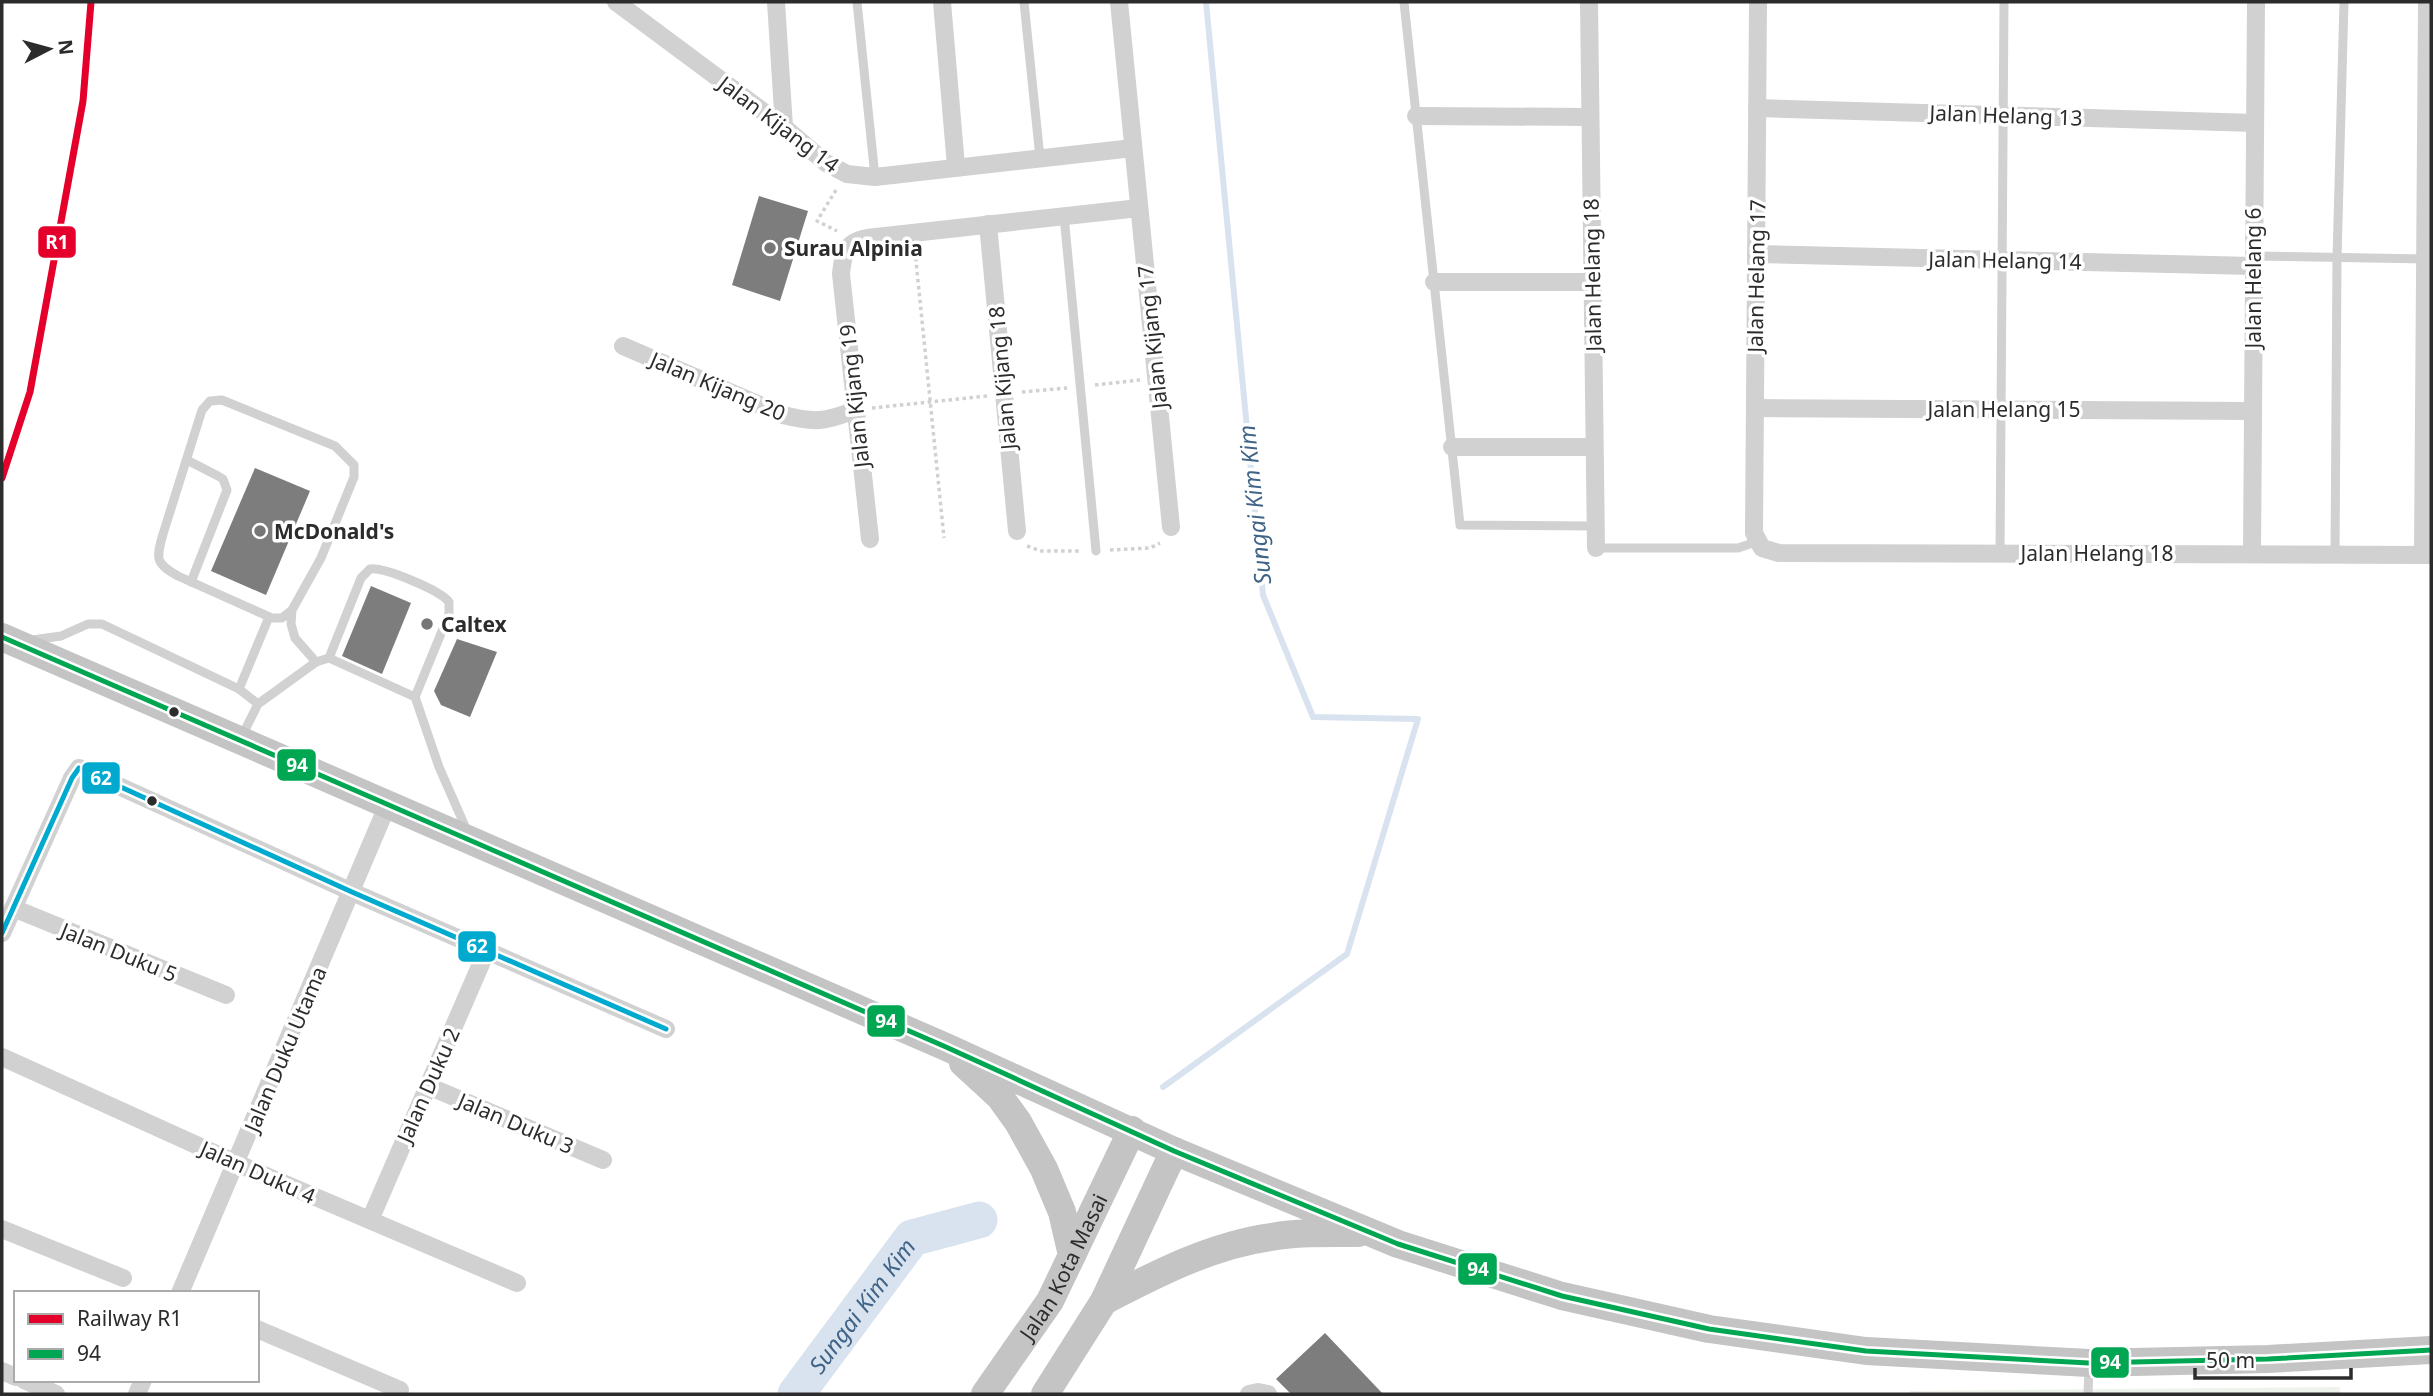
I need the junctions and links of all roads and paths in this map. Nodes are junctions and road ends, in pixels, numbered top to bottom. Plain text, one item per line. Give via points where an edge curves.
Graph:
1 (616, 2) edge
2 (776, 2) edge
3 (857, 2) edge
4 (942, 2) edge
5 (1024, 2) edge
6 (1119, 2) edge
7 (1404, 2) edge
8 (1589, 2) edge
9 (1758, 2) edge
10 (2004, 2) edge
11 (2256, 2) edge
12 (2344, 2) edge
13 (2427, 2) edge
14 (1757, 108) junction
15 (2004, 115) junction
16 (1416, 116) junction
17 (1590, 117) junction
18 (2255, 123) junction
19 (784, 127) junction
20 (1133, 148) junction
21 (1040, 158) junction
22 (956, 166) junction
23 (847, 174) junction
24 (875, 177) junction
25 (1139, 208) junction
26 (1064, 216) junction
27 (817, 221) dead end
28 (988, 225) junction
29 (913, 233) junction
30 (1756, 254) junction
31 (2337, 258) junction
32 (2428, 259) edge
33 (2004, 260) junction
34 (2253, 261) junction
35 (1434, 282) junction
36 (1592, 282) junction
37 (623, 346) dead end
38 (1755, 408) junction
39 (2001, 409) junction
40 (855, 410) junction
41 (2253, 411) junction
42 (1452, 447) junction
43 (1594, 447) junction
44 (187, 460) junction
45 (1595, 526) junction
46 (1171, 527) dead end
47 (1017, 531) dead end
48 (944, 538) dead end
49 (870, 539) dead end
50 (1760, 544) junction
51 (1596, 548) joint
52 (1096, 551) dead end
53 (2000, 553) junction
54 (2252, 553) junction
55 (2335, 554) junction
56 (2427, 555) edge
57 (191, 582) junction
58 (292, 610) junction
59 (269, 617) junction
60 (7, 640) edge
61 (329, 658) junction
62 (316, 662) junction
63 (239, 689) junction
64 (415, 697) junction
65 (258, 704) junction
66 (241, 740) junction
67 (388, 804) junction
68 (472, 841) junction
69 (352, 892) junction
70 (13, 908) junction
71 (2, 933) edge
72 (487, 950) junction
73 (226, 995) dead end
74 (666, 1029) dead end
75 (946, 1047) junction
76 (2, 1057) edge
77 (428, 1086) junction
78 (1132, 1130) junction
79 (1174, 1151) junction
80 (603, 1160) dead end
81 (236, 1163) junction
82 (370, 1220) junction
83 (2, 1229) edge
84 (1371, 1233) junction
85 (1072, 1255) junction
86 (123, 1279) dead end
87 (517, 1283) dead end
88 (181, 1291) edge
89 (1104, 1301) junction
90 (259, 1330) edge
91 (2431, 1350) edge
92 (2089, 1363) junction
93 (29, 1382) edge
94 (400, 1390) dead end
95 (56, 1394) edge
96 (985, 1394) edge
97 (1045, 1394) edge
98 (1249, 1394) edge
99 (1268, 1394) edge
100 (2088, 1394) edge

1 - 19 street, Jalan Kijang 14
2 - 19 street
3 - 24 lane
4 - 22 street
5 - 21 lane
6 - 20 street, Jalan Kijang 17
7 - 16 lane
8 - 17 street, Jalan Helang 18
9 - 14 street, Jalan Helang 17
10 - 15 lane
11 - 18 street, Jalan Helang 6
12 - 31 lane
13 - 32 street
14 - 15 street, Jalan Helang 13
14 - 30 street, Jalan Helang 17
15 - 18 street, Jalan Helang 13
15 - 33 lane
16 - 17 street
16 - 35 lane
17 - 36 street, Jalan Helang 18
18 - 34 street, Jalan Helang 6
19 - 23 street, Jalan Kijang 14 via 826,163
20 - 21 street, Jalan Kijang 14
20 - 25 street, Jalan Kijang 17
21 - 22 street, Jalan Kijang 14
22 - 24 street, Jalan Kijang 14
23 - 24 street, Jalan Kijang 14
23 - 27 path
25 - 26 street
25 - 46 street, Jalan Kijang 17
26 - 28 street
26 - 52 lane
28 - 29 street
28 - 47 street, Jalan Kijang 18
29 - 40 street, Jalan Kijang 19 via 855,240 844,253 841,274
29 - 48 path
30 - 33 street, Jalan Helang 14
30 - 38 street, Jalan Helang 17
31 - 32 lane
31 - 34 lane
31 - 55 lane
32 - 56 street
33 - 34 street, Jalan Helang 14
33 - 39 lane
34 - 41 street, Jalan Helang 6
35 - 36 street
35 - 42 lane
36 - 43 street, Jalan Helang 18
37 - 40 street, Jalan Kijang 20 via 783,415 827,421
38 - 39 street, Jalan Helang 15
38 - 50 street, Jalan Helang 17 via 1754,533
39 - 41 street, Jalan Helang 15
39 - 53 lane
40 - 49 street, Jalan Kijang 19
41 - 54 street, Jalan Helang 6
42 - 43 street
42 - 45 lane via 1460,525
43 - 45 street, Jalan Helang 18
44 - 57 lane via 158,556 166,569
44 - 57 lane via 223,479 227,490
44 - 58 lane via 202,411 216,399 335,446 350,460 354,477 321,558
45 - 51 street, Jalan Helang 18
50 - 51 lane
50 - 53 street, Jalan Helang 18 via 1779,553
53 - 54 street, Jalan Helang 18
54 - 55 street, Jalan Helang 18
55 - 56 street, Jalan Helang 18
57 - 59 lane
58 - 59 lane via 282,618
58 - 62 lane via 295,638
59 - 63 lane
60 - 63 lane via 61,636 88,624 102,624
60 - 66 main road
61 - 62 lane
61 - 64 lane
61 - 64 lane via 361,578 370,569 382,569 440,594 449,602 449,614
62 - 65 lane
63 - 65 lane
64 - 68 lane
65 - 66 lane
66 - 67 main road
67 - 68 main road
67 - 69 street, Jalan Duku Utama
68 - 75 main road
69 - 70 street via 80,768
69 - 72 street
69 - 81 street, Jalan Duku Utama
70 - 71 street
70 - 73 street, Jalan Duku 5
72 - 74 street
72 - 77 street, Jalan Duku 2
75 - 78 main road
75 - 85 main road via 1000,1097 1018,1122 1062,1212
76 - 81 street, Jalan Duku 4
77 - 80 street, Jalan Duku 3
77 - 82 street, Jalan Duku 2
78 - 79 main road
78 - 85 main road, Jalan Kota Masai
79 - 84 main road
79 - 89 main road
81 - 82 street, Jalan Duku 4
81 - 88 street, Jalan Duku Utama
82 - 87 street, Jalan Duku 4
83 - 86 street
84 - 89 main road via 1308,1233 1232,1245
84 - 92 main road via 1562,1296 1709,1329 1866,1351
85 - 96 main road, Jalan Kota Masai via 1050,1301
89 - 97 main road
90 - 94 street
91 - 92 main road
92 - 100 lane
93 - 95 street
98 - 99 street

